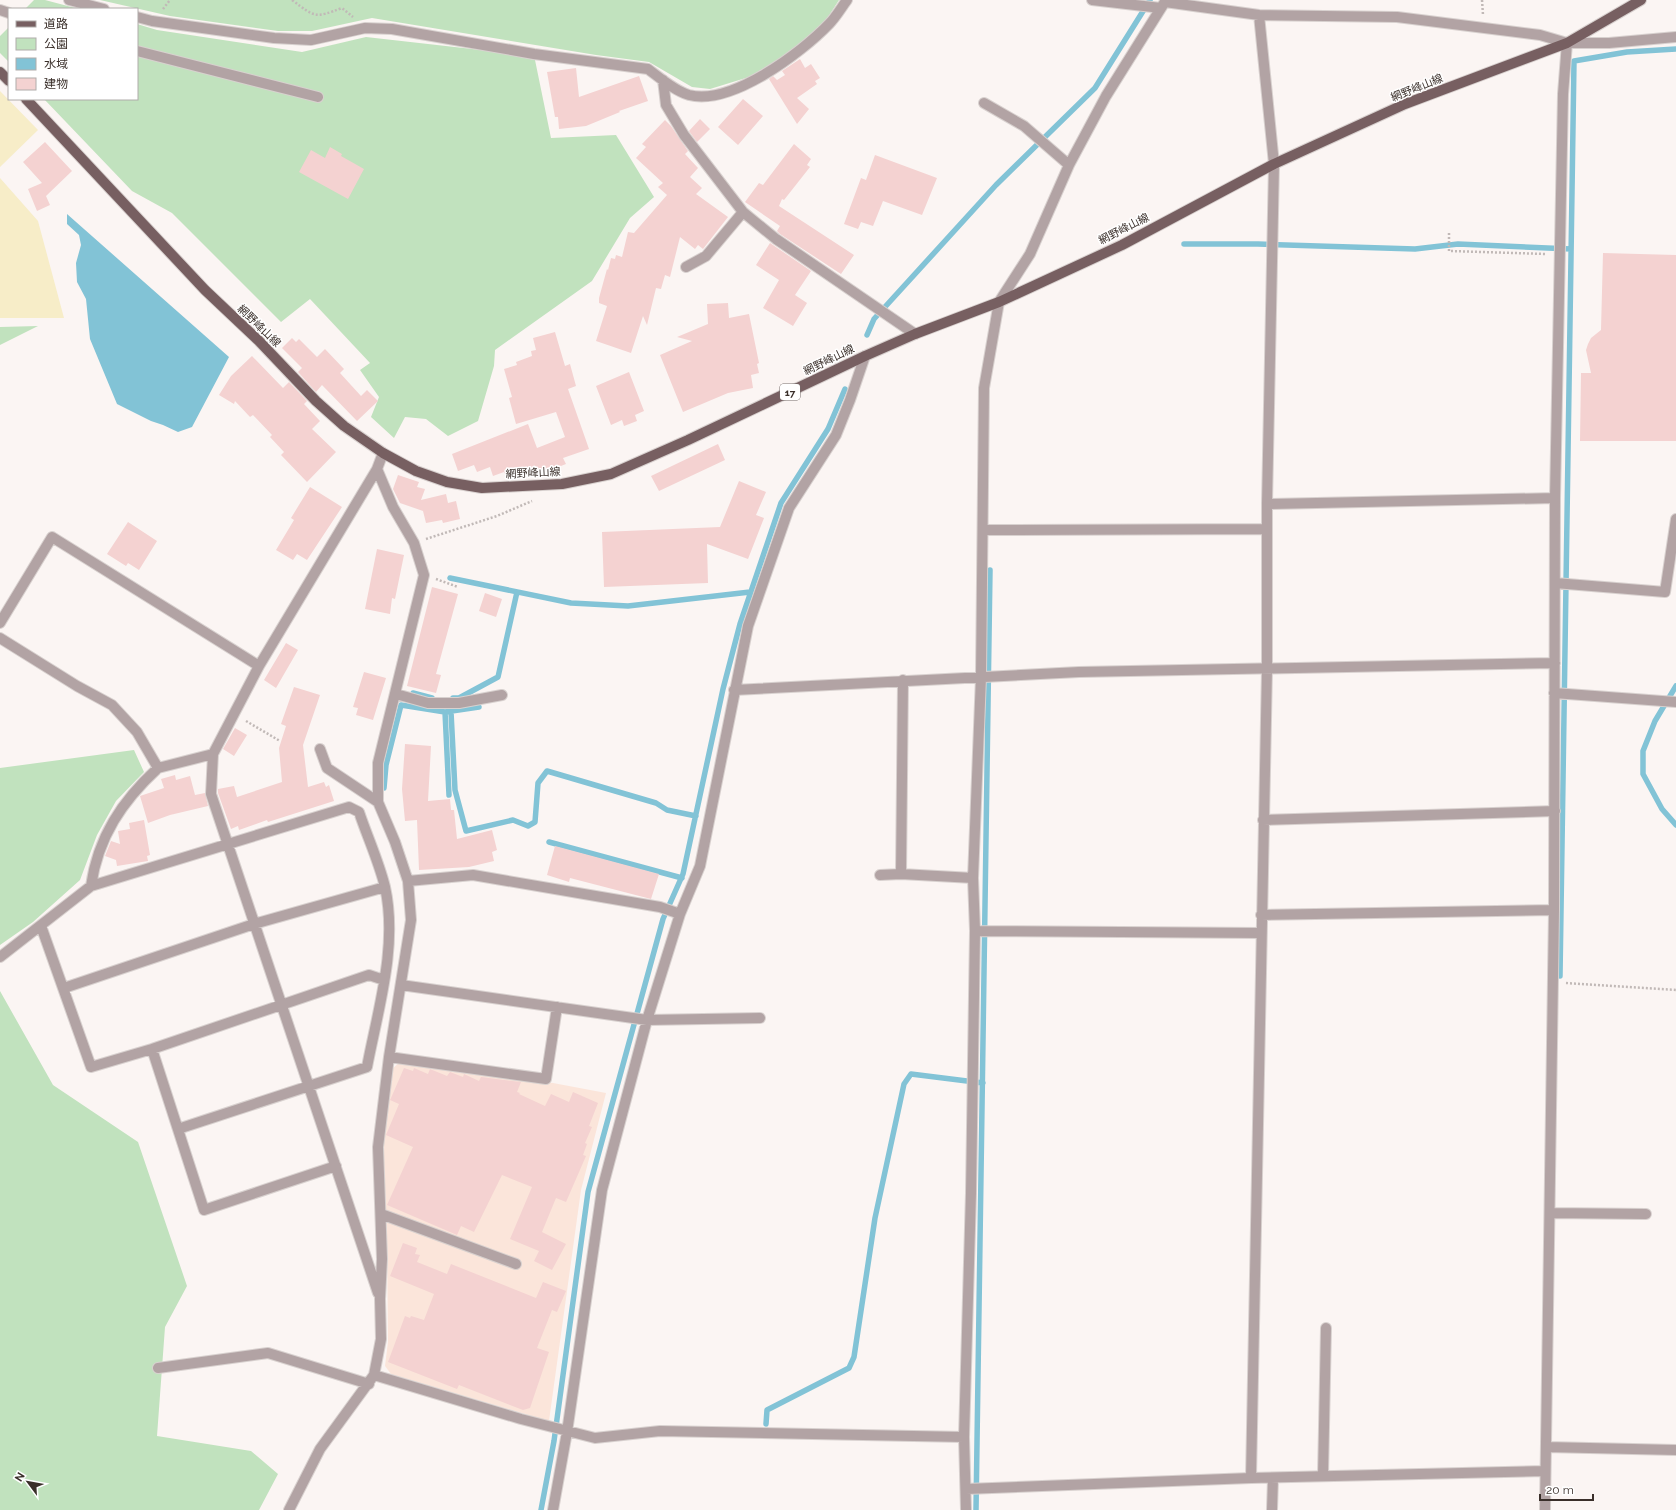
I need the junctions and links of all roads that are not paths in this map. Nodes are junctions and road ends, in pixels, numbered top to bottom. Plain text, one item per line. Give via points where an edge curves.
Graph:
1 (68, 0) edge
2 (847, 0) edge
3 (1092, 0) edge
4 (1641, 0) edge
5 (84, 2) edge
6 (1164, 4) edge
7 (101, 8) edge
8 (1259, 15) junction
9 (138, 17) edge
10 (1676, 37) edge
11 (1567, 43) junction
12 (138, 51) edge
13 (0, 72) edge
14 (8, 80) edge
15 (663, 80) junction
16 (318, 97) dead end
17 (27, 100) edge
18 (984, 104) dead end
19 (1274, 164) junction
20 (1069, 165) junction
21 (743, 212) junction
22 (686, 267) dead end
23 (999, 302) junction
24 (915, 334) junction
25 (865, 356) junction
26 (382, 453) junction
27 (377, 469) junction
28 (1555, 498) junction
29 (1267, 504) junction
30 (1676, 519) edge
31 (1267, 529) junction
32 (983, 530) junction
33 (1555, 582) junction
34 (0, 623) edge
35 (0, 638) edge
36 (1555, 663) junction
37 (259, 666) junction
38 (1267, 669) junction
39 (981, 677) junction
40 (903, 680) junction
41 (734, 690) junction
42 (396, 694) junction
43 (1554, 694) junction
44 (502, 695) dead end
45 (1676, 702) edge
46 (320, 749) dead end
47 (213, 754) junction
48 (158, 768) junction
49 (378, 802) junction
50 (1554, 811) junction
51 (1263, 820) junction
52 (227, 844) junction
53 (901, 874) junction
54 (880, 875) dead end
55 (973, 878) junction
56 (408, 881) junction
57 (90, 886) junction
58 (385, 886) junction
59 (1554, 910) junction
60 (680, 914) junction
61 (1261, 915) junction
62 (254, 924) junction
63 (41, 926) junction
64 (975, 931) junction
65 (1261, 933) junction
66 (0, 957) edge
67 (384, 980) junction
68 (401, 985) junction
69 (64, 988) junction
70 (281, 1005) junction
71 (557, 1007) junction
72 (760, 1018) dead end
73 (647, 1020) junction
74 (152, 1049) junction
75 (389, 1057) junction
76 (309, 1087) junction
77 (178, 1129) junction
78 (336, 1166) junction
79 (1550, 1213) junction
80 (381, 1214) junction
81 (1646, 1214) dead end
82 (516, 1264) dead end
83 (380, 1299) junction
84 (1326, 1328) dead end
85 (158, 1368) dead end
86 (372, 1379) junction
87 (567, 1432) junction
88 (964, 1437) junction
89 (1546, 1447) junction
90 (1676, 1450) edge
91 (1545, 1472) junction
92 (1324, 1476) junction
93 (1251, 1478) junction
94 (1273, 1478) junction
95 (966, 1489) junction
96 (289, 1510) edge
97 (553, 1510) edge
98 (966, 1510) edge
99 (1272, 1510) edge
100 (1545, 1510) edge

1 - 5 street
2 - 15 street via 830,24 798,52 750,83 711,96 689,95
3 - 6 street
4 - 11 main road, 網野峰山線 / 17
5 - 7 street
6 - 8 street
6 - 20 street via 1106,96
8 - 11 street via 1397,17 1540,35
8 - 19 street
9 - 15 street via 274,38 311,40 365,28 392,29 534,54 648,69
10 - 11 street
11 - 19 main road, 網野峰山線 / 17 via 1406,104
11 - 28 street via 1563,94
12 - 16 street
13 - 14 main road
15 - 21 street via 666,104 684,135
17 - 26 main road, 網野峰山線 / 17 via 205,290 259,341 316,401 344,426
18 - 20 street via 1024,126
19 - 23 main road, 網野峰山線 / 17 via 1122,244
19 - 29 street
20 - 23 street via 1030,254
21 - 22 street via 706,256
21 - 24 street via 776,239
23 - 24 main road, 網野峰山線 / 17
23 - 32 street via 984,388
24 - 25 main road, 網野峰山線 / 17
25 - 26 main road, 網野峰山線 / 17 via 611,474 569,483 482,488 441,480 416,471
25 - 41 street via 836,435 789,508 748,626
26 - 27 street
27 - 37 street
27 - 42 street via 393,507 414,543 424,575
28 - 29 street
28 - 33 street
29 - 31 street
30 - 33 street via 1665,592
31 - 32 street
31 - 38 street
32 - 39 street
33 - 36 street
34 - 37 street via 52,537
35 - 48 street via 112,705 137,732
36 - 38 street
36 - 43 street
37 - 47 street
38 - 39 street via 1079,672
38 - 51 street
39 - 40 street
39 - 55 street
40 - 41 street
40 - 53 street
41 - 60 street via 700,866
42 - 44 street via 428,703 459,703
42 - 49 street via 378,764
43 - 45 street
43 - 50 street
46 - 49 street via 327,768
47 - 48 street
47 - 52 street via 212,794
48 - 57 street via 136,788 121,807 93,866
49 - 56 street
50 - 51 street
50 - 59 street
51 - 61 street
52 - 57 street
52 - 58 street via 349,807 359,812
52 - 62 street
53 - 54 street
53 - 55 street
55 - 64 street
56 - 60 street via 473,875 660,907
56 - 68 street via 411,920
57 - 63 street
58 - 62 street
58 - 67 street via 390,930
59 - 61 street
59 - 79 street
60 - 73 street
61 - 65 street
62 - 69 street
62 - 70 street
63 - 66 street
63 - 69 street
64 - 65 street
64 - 88 street
65 - 93 street
67 - 70 street via 369,975
67 - 76 street via 367,1067
68 - 71 street
68 - 75 street
69 - 74 street via 91,1067
70 - 74 street
70 - 76 street
71 - 73 street
71 - 75 street via 546,1079
72 - 73 street
73 - 87 street via 602,1190
74 - 77 street
75 - 80 street via 378,1147
76 - 77 street
76 - 78 street
77 - 78 street via 204,1210
78 - 83 street
79 - 81 street
79 - 89 street
80 - 82 street
80 - 83 street
83 - 86 street via 381,1339
84 - 92 street
85 - 86 street via 268,1353
86 - 87 street
86 - 96 street via 320,1448
87 - 88 street via 595,1438 660,1430
87 - 97 street
88 - 95 street
89 - 90 street
89 - 91 street
91 - 92 street
91 - 100 street
92 - 94 street
93 - 94 street
93 - 95 street
94 - 99 street
95 - 98 street

